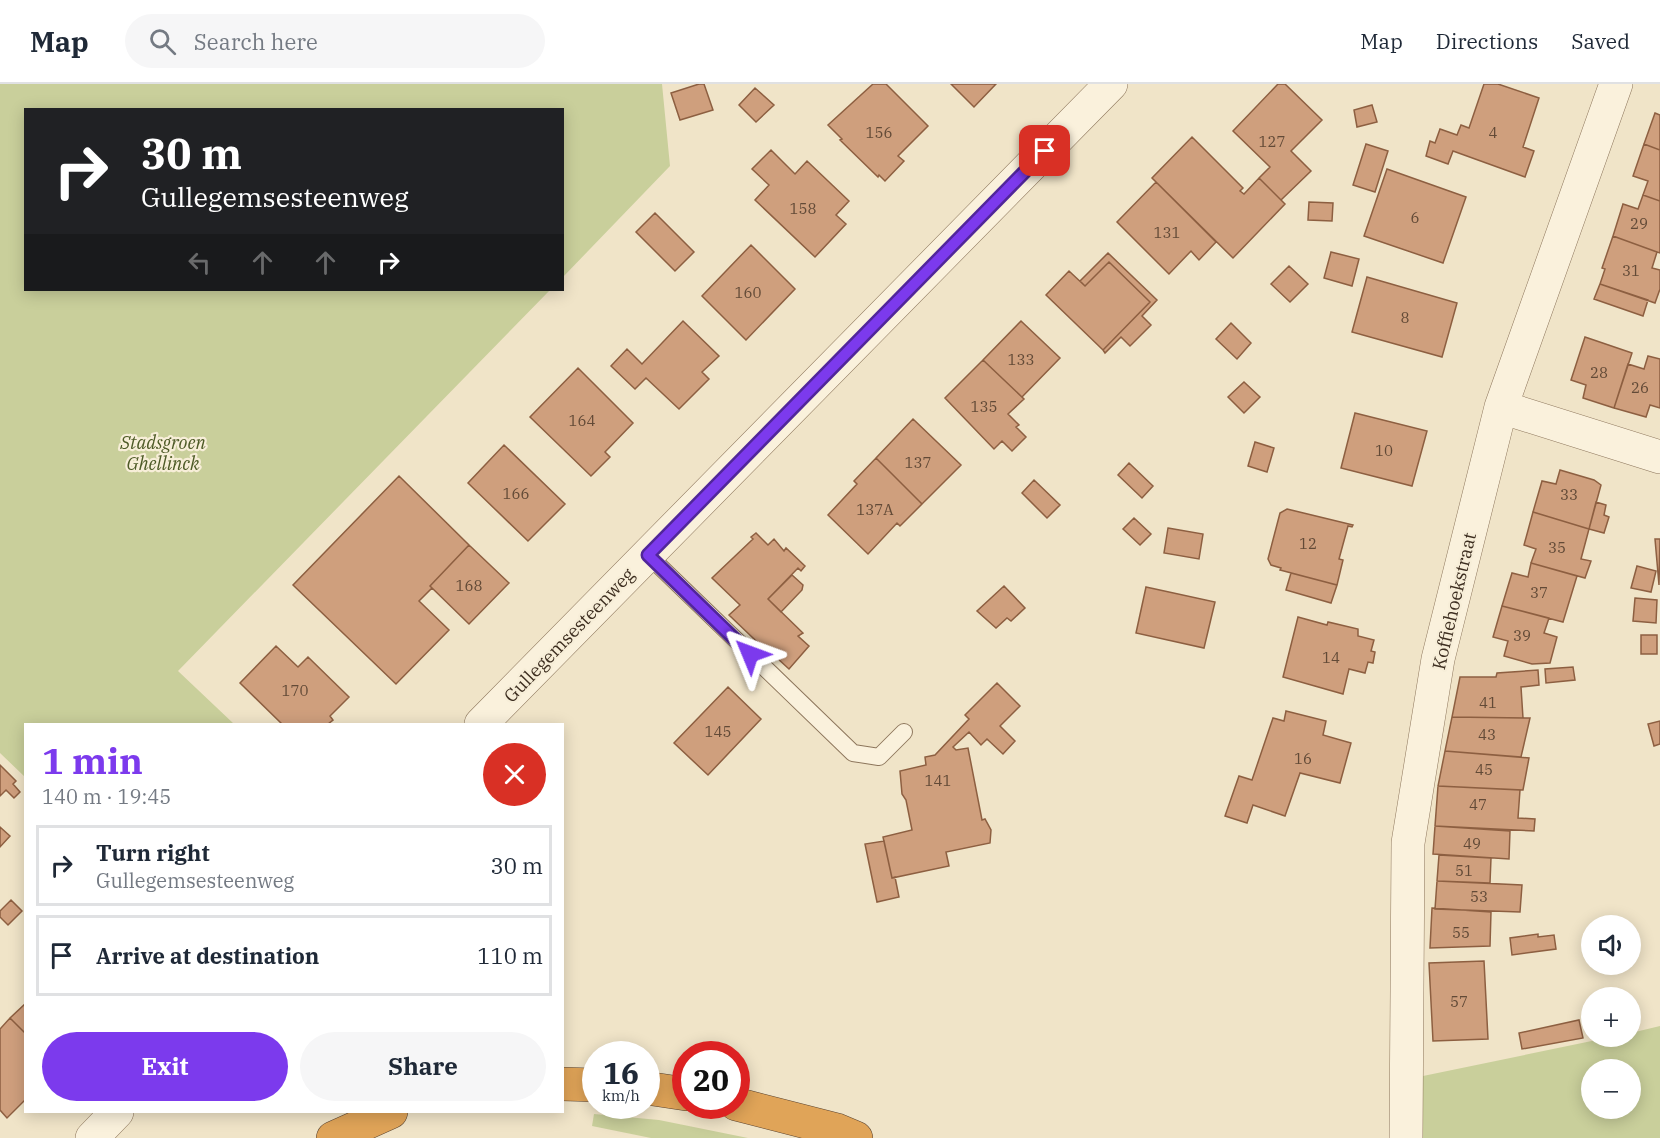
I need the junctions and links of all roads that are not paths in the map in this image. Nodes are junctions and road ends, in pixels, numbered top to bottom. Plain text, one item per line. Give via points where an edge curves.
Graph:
1 (1111, 84) edge
2 (1616, 84) edge
3 (1501, 407) junction
4 (1660, 457) edge
5 (648, 555) junction
6 (482, 723) edge
7 (904, 732) dead end
8 (564, 1084) edge
9 (582, 1085) edge
10 (750, 1108) edge
11 (116, 1113) edge
12 (389, 1113) edge
13 (92, 1138) edge
14 (333, 1138) edge
15 (856, 1138) edge
16 (1406, 1138) edge

1 - 5 street, Gullegemsesteenweg
2 - 3 street, Koffiehoekstraat
3 - 4 street
3 - 16 street, Koffiehoekstraat via 1438,659 1407,843
5 - 6 street, Gullegemsesteenweg
5 - 7 lane via 853,753 879,758
8 - 9 highway
10 - 15 highway
11 - 13 street
12 - 14 highway

